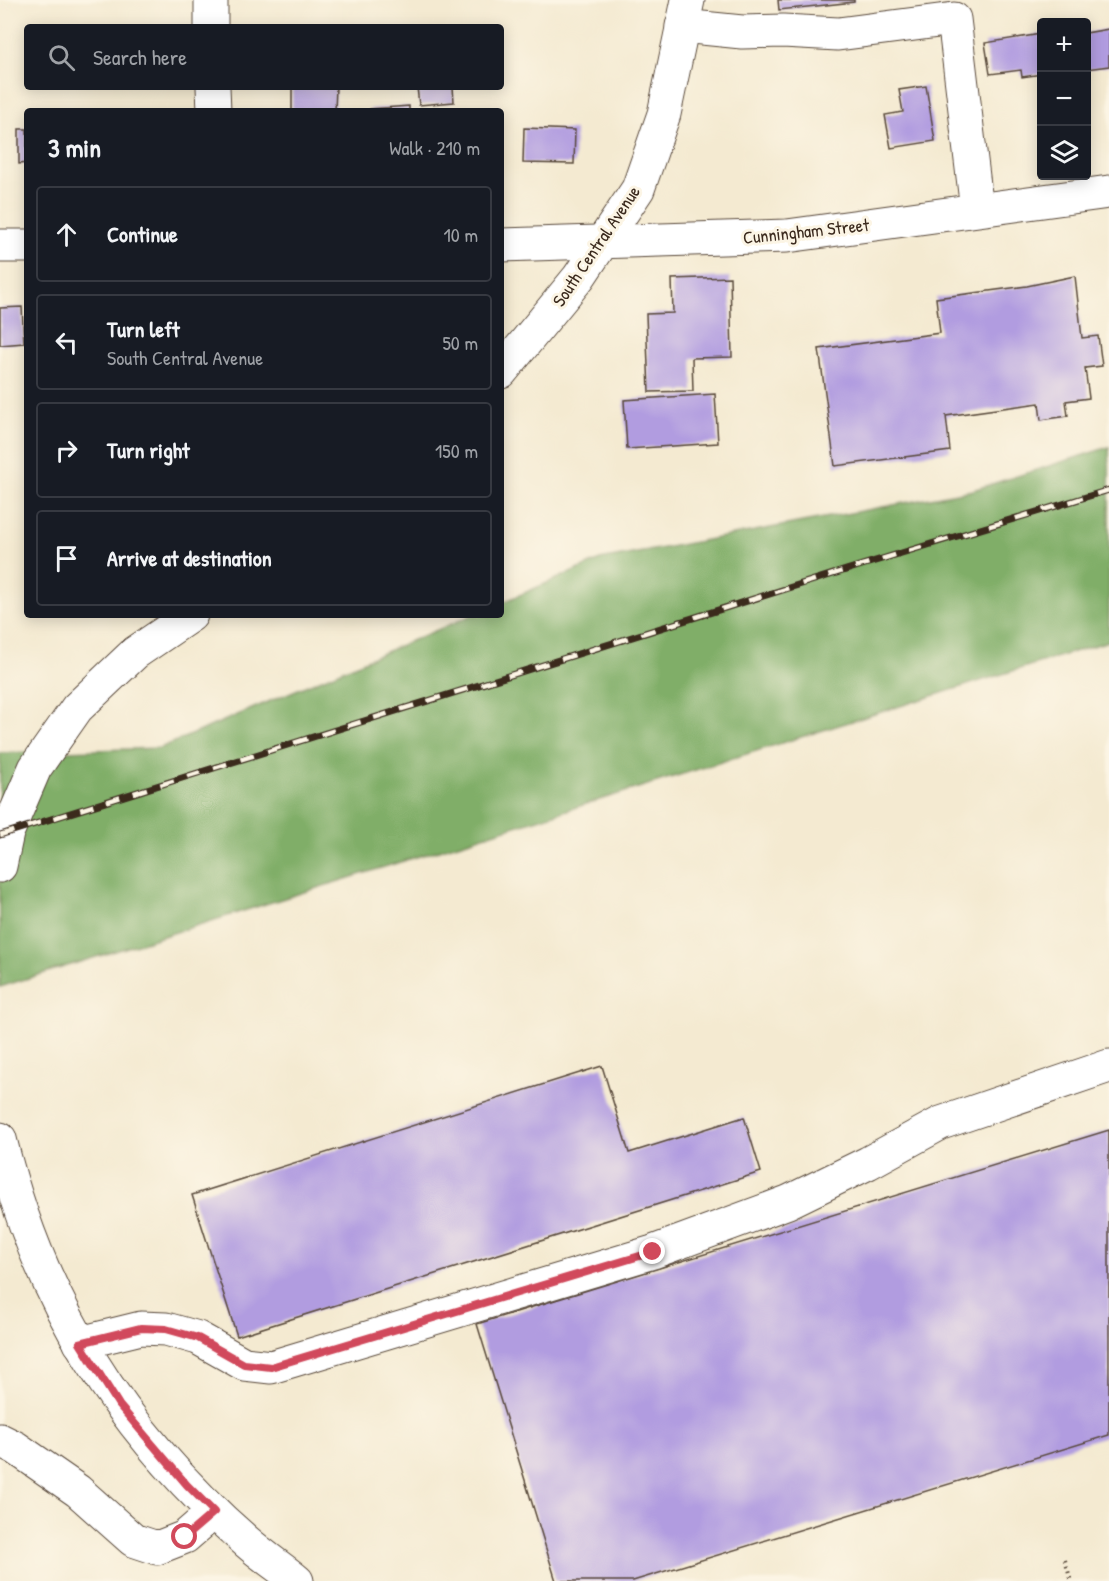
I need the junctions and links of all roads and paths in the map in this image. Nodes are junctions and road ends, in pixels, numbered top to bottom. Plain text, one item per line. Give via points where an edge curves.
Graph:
1 (211, 0) edge
2 (685, 13) edge
3 (211, 24) edge
4 (213, 90) edge
5 (214, 108) edge
6 (1109, 192) edge
7 (977, 210) junction
8 (604, 242) junction
9 (504, 245) edge
10 (0, 246) edge
11 (24, 246) edge
12 (504, 369) edge
13 (187, 618) edge
14 (0, 867) edge
15 (1109, 1066) edge
16 (0, 1139) edge
17 (80, 1343) junction
18 (0, 1440) edge
19 (214, 1512) junction
20 (1065, 1560) dead end
21 (297, 1581) edge
22 (1071, 1581) edge

1 - 3 main road
2 - 7 main road via 742,32 838,34 954,19
2 - 8 main road, South Central Avenue via 664,114 638,189
4 - 5 main road
6 - 7 main road, Cunningham Street
7 - 8 main road, Cunningham Street via 787,236
8 - 9 main road, Cunningham Street
8 - 12 main road, South Central Avenue
10 - 11 main road
13 - 14 main road via 135,653 77,708 35,768 7,833
15 - 17 main road via 941,1123 788,1202 653,1252 271,1367 244,1364 198,1338 166,1329 141,1328
16 - 17 main road via 36,1254
17 - 19 main road via 119,1405
18 - 19 main road via 78,1491 133,1540 157,1548 185,1537
19 - 21 main road
20 - 22 path

